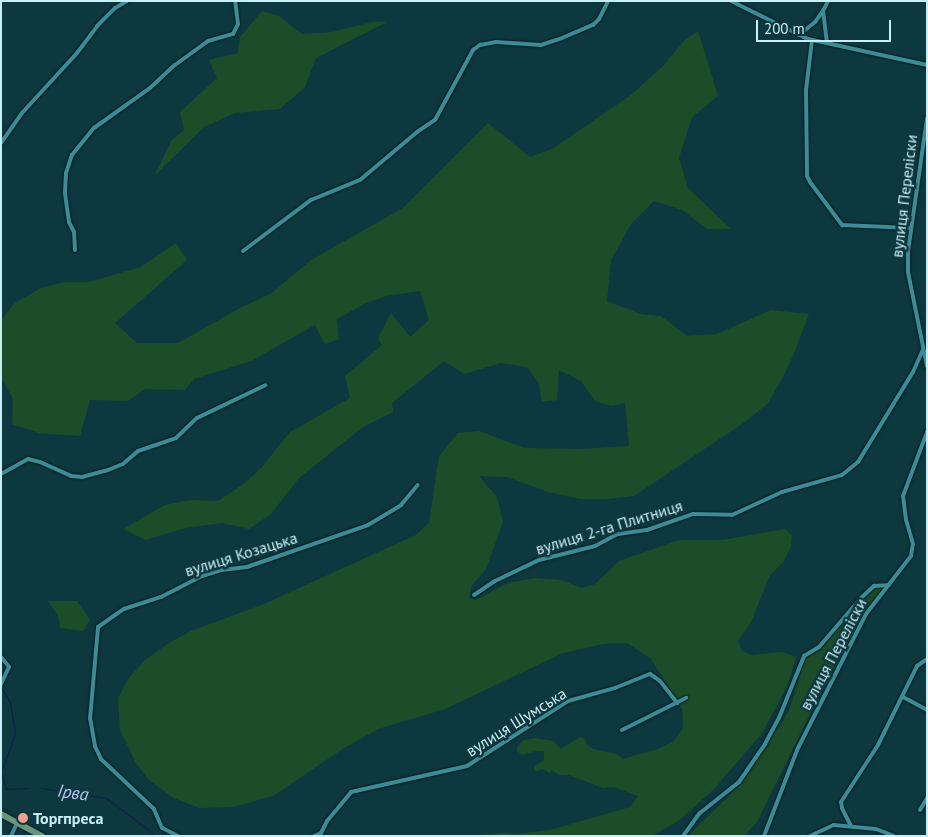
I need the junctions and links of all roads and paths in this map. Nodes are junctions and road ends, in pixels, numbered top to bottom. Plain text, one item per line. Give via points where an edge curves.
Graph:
1 (127, 1) edge
2 (235, 1) edge
3 (608, 1) edge
4 (731, 1) edge
5 (828, 1) edge
6 (823, 11) junction
7 (799, 35) junction
8 (812, 40) junction
9 (826, 43) junction
10 (927, 65) edge
11 (927, 118) edge
12 (1, 143) edge
13 (911, 228) junction
14 (75, 250) dead end
15 (243, 251) dead end
16 (923, 350) junction
17 (927, 366) edge
18 (266, 385) dead end
19 (927, 432) edge
20 (1, 474) edge
21 (418, 485) dead end
22 (889, 585) junction
23 (474, 594) dead end
24 (1, 657) edge
25 (927, 659) edge
26 (1, 684) edge
27 (903, 697) junction
28 (686, 698) dead end
29 (677, 703) junction
30 (927, 710) edge
31 (622, 730) dead end
32 (927, 798) edge
33 (920, 810) dead end
34 (1, 814) edge
35 (17, 823) junction
36 (851, 826) junction
37 (884, 833) edge
38 (11, 836) edge
39 (42, 836) edge
40 (178, 836) edge
41 (314, 836) edge
42 (683, 836) edge
43 (764, 836) edge
44 (810, 836) edge
45 (894, 836) edge

1 - 12 street via 97,26 22,113
2 - 14 street via 238,24 233,34 208,41 175,65 150,88 94,128 72,155 66,173 65,192
3 - 15 street via 593,25 562,38 541,45 496,42 480,45 473,50 435,120 360,180 311,200
4 - 7 street
5 - 6 street
6 - 7 street
6 - 9 street
7 - 8 street
8 - 9 street
8 - 13 street via 806,90 807,176 810,182 842,225
9 - 10 street
11 - 13 street, вулиця Переліски
13 - 16 street, вулиця Переліски via 908,272
16 - 17 street, вулиця Переліски
16 - 23 street, вулиця 2-га Плитниця via 858,462 842,476 788,490 732,515 693,514 647,530 618,534 595,546 539,560
18 - 20 street via 197,418 176,438 138,451 108,470 82,477 71,476 28,459
19 - 22 street, вулиця Переліски via 904,496 912,549 908,562
21 - 40 street, вулиця Козацька via 401,506 368,526 247,567 202,576 161,597 124,609 98,627 90,719 95,746 101,759 154,810 162,828
22 - 42 street via 874,586 819,647 804,656 765,744 739,782 700,813
22 - 43 street, вулиця Переліски via 866,614 798,748
24 - 26 street via 9,667
25 - 27 street via 917,666
27 - 30 street
27 - 36 street via 878,745 841,802
28 - 29 street
29 - 31 street
29 - 41 street, вулиця Шумська via 660,681 650,674 616,688 568,701 467,766 351,792 321,832
32 - 33 street
34 - 35 main road
35 - 38 street
35 - 39 main road
36 - 37 street
36 - 44 street via 834,825
37 - 45 street

